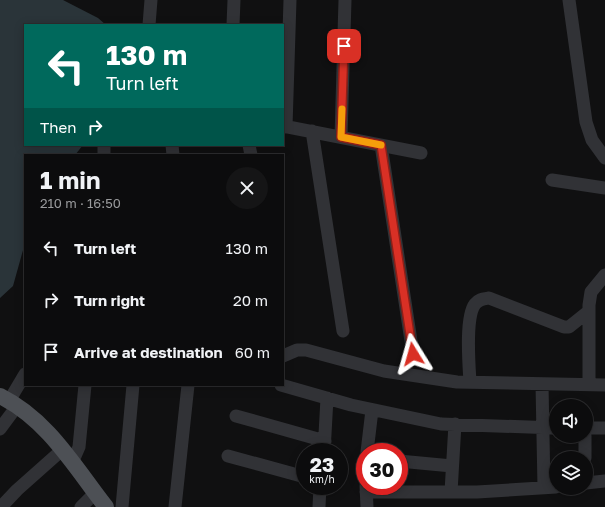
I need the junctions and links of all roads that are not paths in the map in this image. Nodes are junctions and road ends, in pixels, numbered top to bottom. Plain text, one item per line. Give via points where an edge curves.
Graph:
1 (151, 0) edge
2 (234, 0) edge
3 (290, 0) edge
4 (345, 0) edge
5 (569, 0) edge
6 (149, 24) edge
7 (233, 24) edge
8 (285, 126) edge
9 (312, 132) junction
10 (341, 137) junction
11 (381, 145) junction
12 (421, 153) dead end
13 (605, 158) edge
14 (552, 180) dead end
15 (605, 188) edge
16 (605, 275) edge
17 (589, 311) junction
18 (343, 331) dead end
19 (413, 354) dead end
20 (284, 356) edge
21 (24, 376) edge
22 (470, 382) junction
23 (542, 384) junction
24 (589, 385) junction
25 (605, 385) edge
26 (85, 386) edge
27 (133, 386) edge
28 (188, 386) edge
29 (284, 386) edge
30 (327, 398) junction
31 (9, 401) edge
32 (372, 410) junction
33 (236, 416) dead end
34 (455, 424) junction
35 (542, 428) junction
36 (549, 428) edge
37 (593, 428) edge
38 (605, 428) edge
39 (0, 430) edge
40 (315, 443) edge
41 (324, 443) edge
42 (368, 443) edge
43 (62, 450) junction
44 (228, 456) dead end
45 (408, 462) edge
46 (72, 463) junction
47 (452, 466) junction
48 (296, 475) edge
49 (549, 480) edge
50 (605, 481) edge
51 (593, 482) edge
52 (549, 487) edge
53 (408, 490) edge
54 (451, 492) junction
55 (95, 493) junction
56 (320, 495) edge
57 (366, 495) edge
58 (1, 507) edge
59 (81, 507) edge
60 (106, 507) edge
61 (122, 507) edge
62 (175, 507) edge
63 (319, 507) edge
64 (366, 507) edge

1 - 6 street
2 - 7 street
3 - 8 street
4 - 10 street
5 - 13 street via 586,122 592,140
8 - 9 street
9 - 10 street
9 - 18 street
10 - 11 street
11 - 12 street
11 - 19 street
14 - 15 street
16 - 17 street via 592,292
17 - 22 street via 564,327 489,298 481,299 474,306 469,324
17 - 24 street
20 - 22 street via 297,350 306,350 384,370
21 - 31 street
22 - 23 street
23 - 24 street
23 - 35 street
24 - 25 street
26 - 46 street via 79,447
27 - 61 street
28 - 62 street
29 - 30 street
30 - 32 street
30 - 41 street
31 - 39 street
31 - 43 main road via 42,426
32 - 34 street via 441,424
32 - 42 street
33 - 40 street
34 - 35 street
34 - 47 street
35 - 36 street
35 - 49 street
37 - 38 street
43 - 46 main road
43 - 58 street
44 - 48 street
45 - 47 street
46 - 55 main road
47 - 54 street
50 - 51 street
52 - 54 street
53 - 54 street
55 - 59 street
55 - 60 main road
56 - 63 street
57 - 64 street

